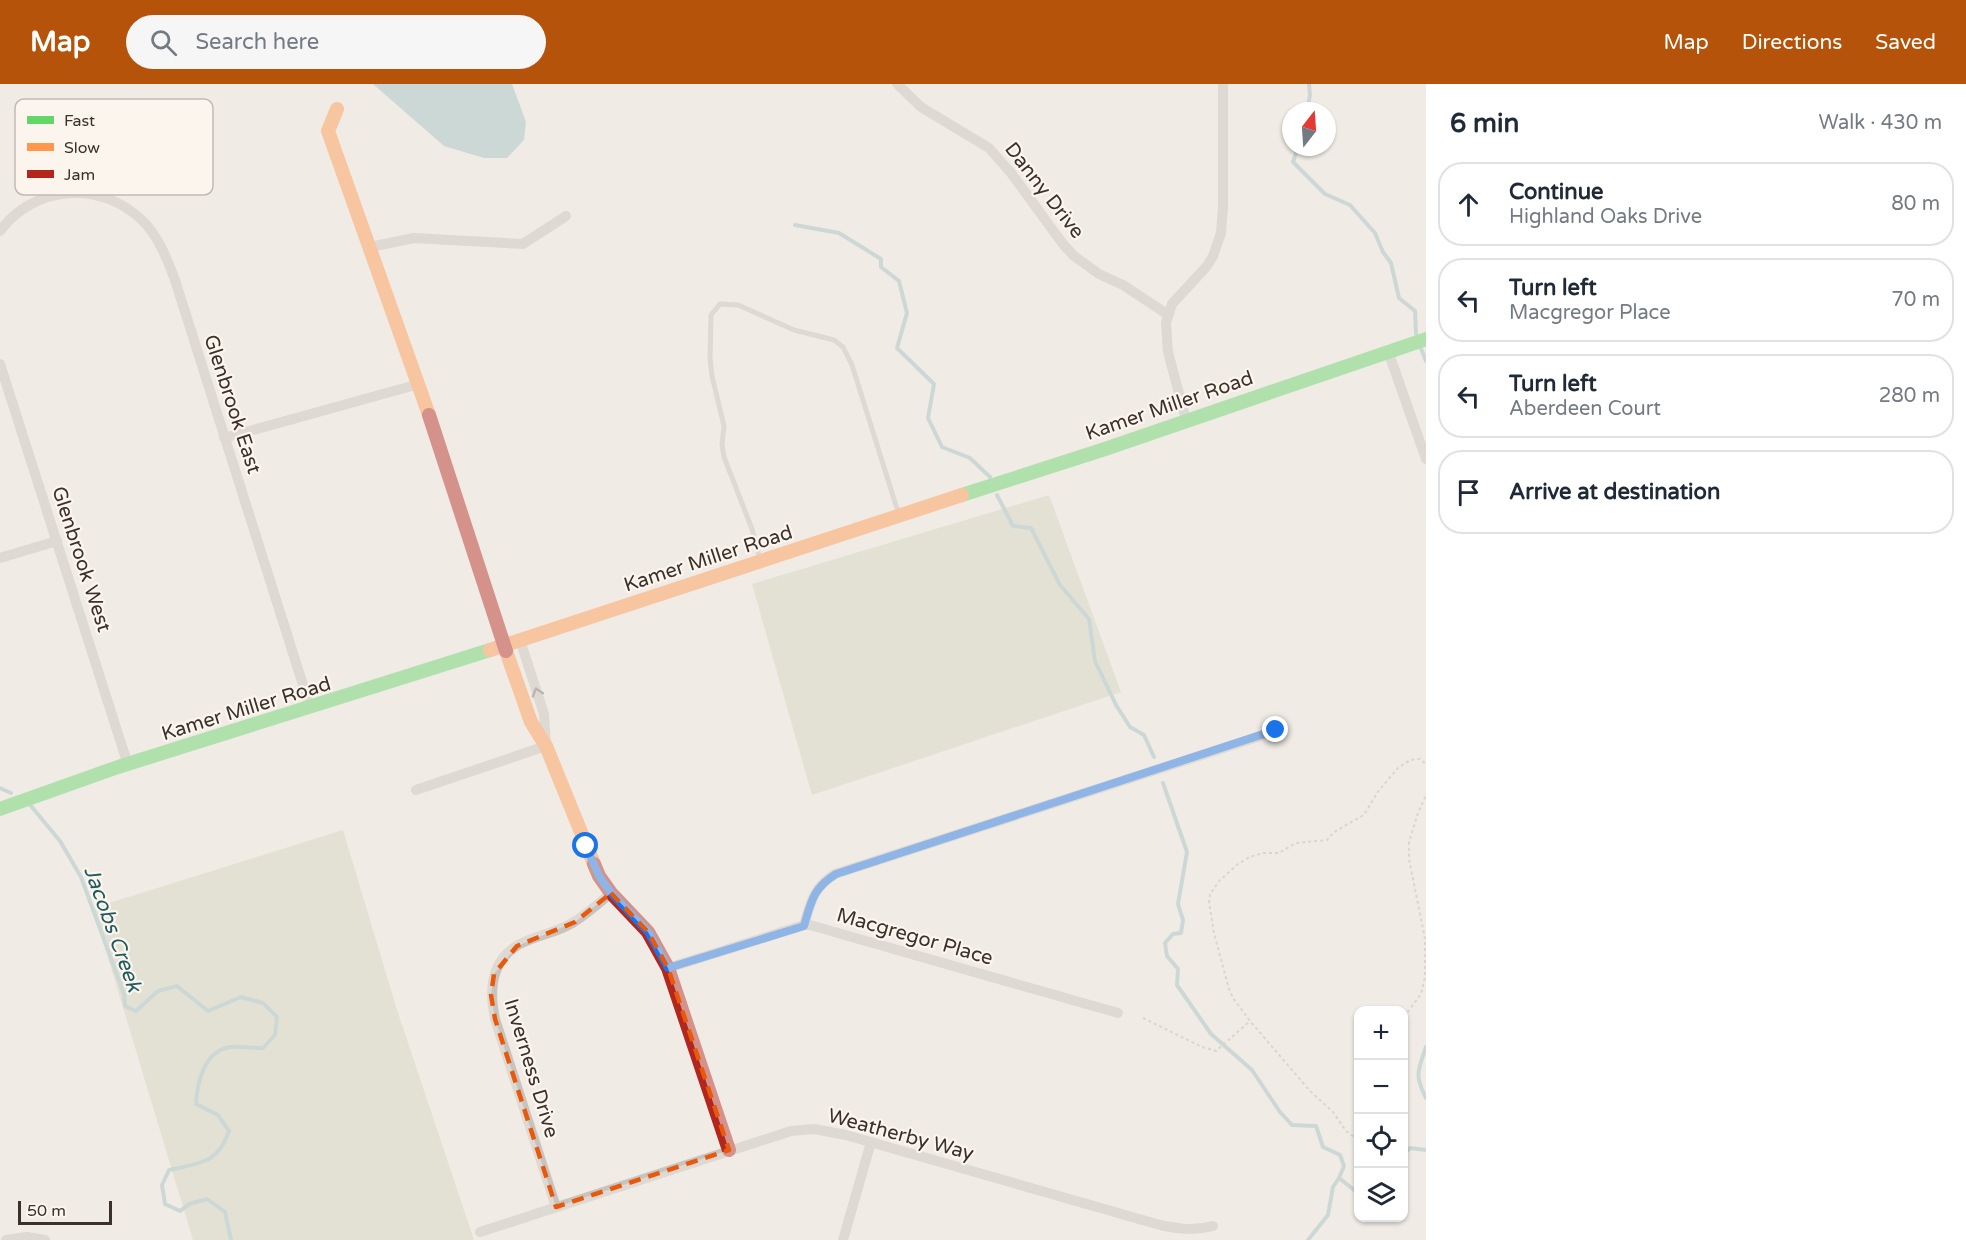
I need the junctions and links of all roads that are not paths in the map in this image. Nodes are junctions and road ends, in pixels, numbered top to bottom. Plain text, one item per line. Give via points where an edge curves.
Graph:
1 (897, 84) edge
2 (1223, 84) edge
3 (337, 109) dead end
4 (52, 195) edge
5 (90, 195) edge
6 (566, 216) dead end
7 (0, 231) edge
8 (370, 247) junction
9 (1167, 314) junction
10 (1426, 339) edge
11 (1388, 351) junction
12 (0, 364) edge
13 (418, 384) junction
14 (1186, 420) junction
15 (224, 438) junction
16 (1426, 459) edge
17 (900, 515) junction
18 (57, 541) junction
19 (0, 558) edge
20 (761, 560) junction
21 (520, 640) junction
22 (504, 646) junction
23 (310, 707) junction
24 (1276, 730) dead end
25 (546, 746) junction
26 (128, 765) junction
27 (416, 790) dead end
28 (0, 808) edge
29 (611, 893) junction
30 (804, 926) junction
31 (668, 968) junction
32 (1118, 1013) dead end
33 (871, 1142) junction
34 (729, 1150) junction
35 (556, 1207) junction
36 (1213, 1226) dead end
37 (480, 1232) dead end
38 (6, 1240) edge
39 (45, 1240) edge
40 (843, 1240) edge

1 - 9 street, Danny Drive via 921,107 989,148 1074,256
2 - 9 street via 1221,233 1207,266
3 - 8 street via 328,131
4 - 7 street, Glenbrook East via 22,209
5 - 15 street, Glenbrook East via 108,199 134,214 162,249
6 - 8 street via 523,244 414,238
8 - 13 street
9 - 14 street via 1168,352
10 - 11 street, Kamer Miller Road
11 - 14 street, Kamer Miller Road
11 - 16 street
12 - 18 street, Glenbrook West
13 - 15 street
13 - 22 street
14 - 17 street, Kamer Miller Road
15 - 23 street, Glenbrook East
17 - 20 street, Kamer Miller Road
17 - 20 lane via 843,347 834,340 794,330 738,305 720,304 711,315 710,357 724,426 722,445
18 - 19 street
18 - 26 street, Glenbrook West
20 - 21 street, Kamer Miller Road
21 - 22 street, Kamer Miller Road
25 -> 21 street via 544,714
22 - 23 street, Kamer Miller Road
22 - 25 street via 531,722
23 - 26 street, Kamer Miller Road
24 - 30 street via 836,874 816,890
25 - 27 street
25 - 29 street via 599,876
26 - 28 street, Kamer Miller Road
29 - 31 street via 648,932
29 - 35 street, Inverness Drive via 575,922 517,946 500,963 492,985 495,1019
30 - 31 street, Macgregor Place
30 - 32 street, Macgregor Place via 831,930
31 - 34 street
33 - 34 street, Weatherby Way via 814,1129 791,1131
33 - 36 street, Weatherby Way via 1182,1230
33 - 40 street
34 - 35 street, Weatherby Way
35 - 37 street, Weatherby Way
38 - 39 street

